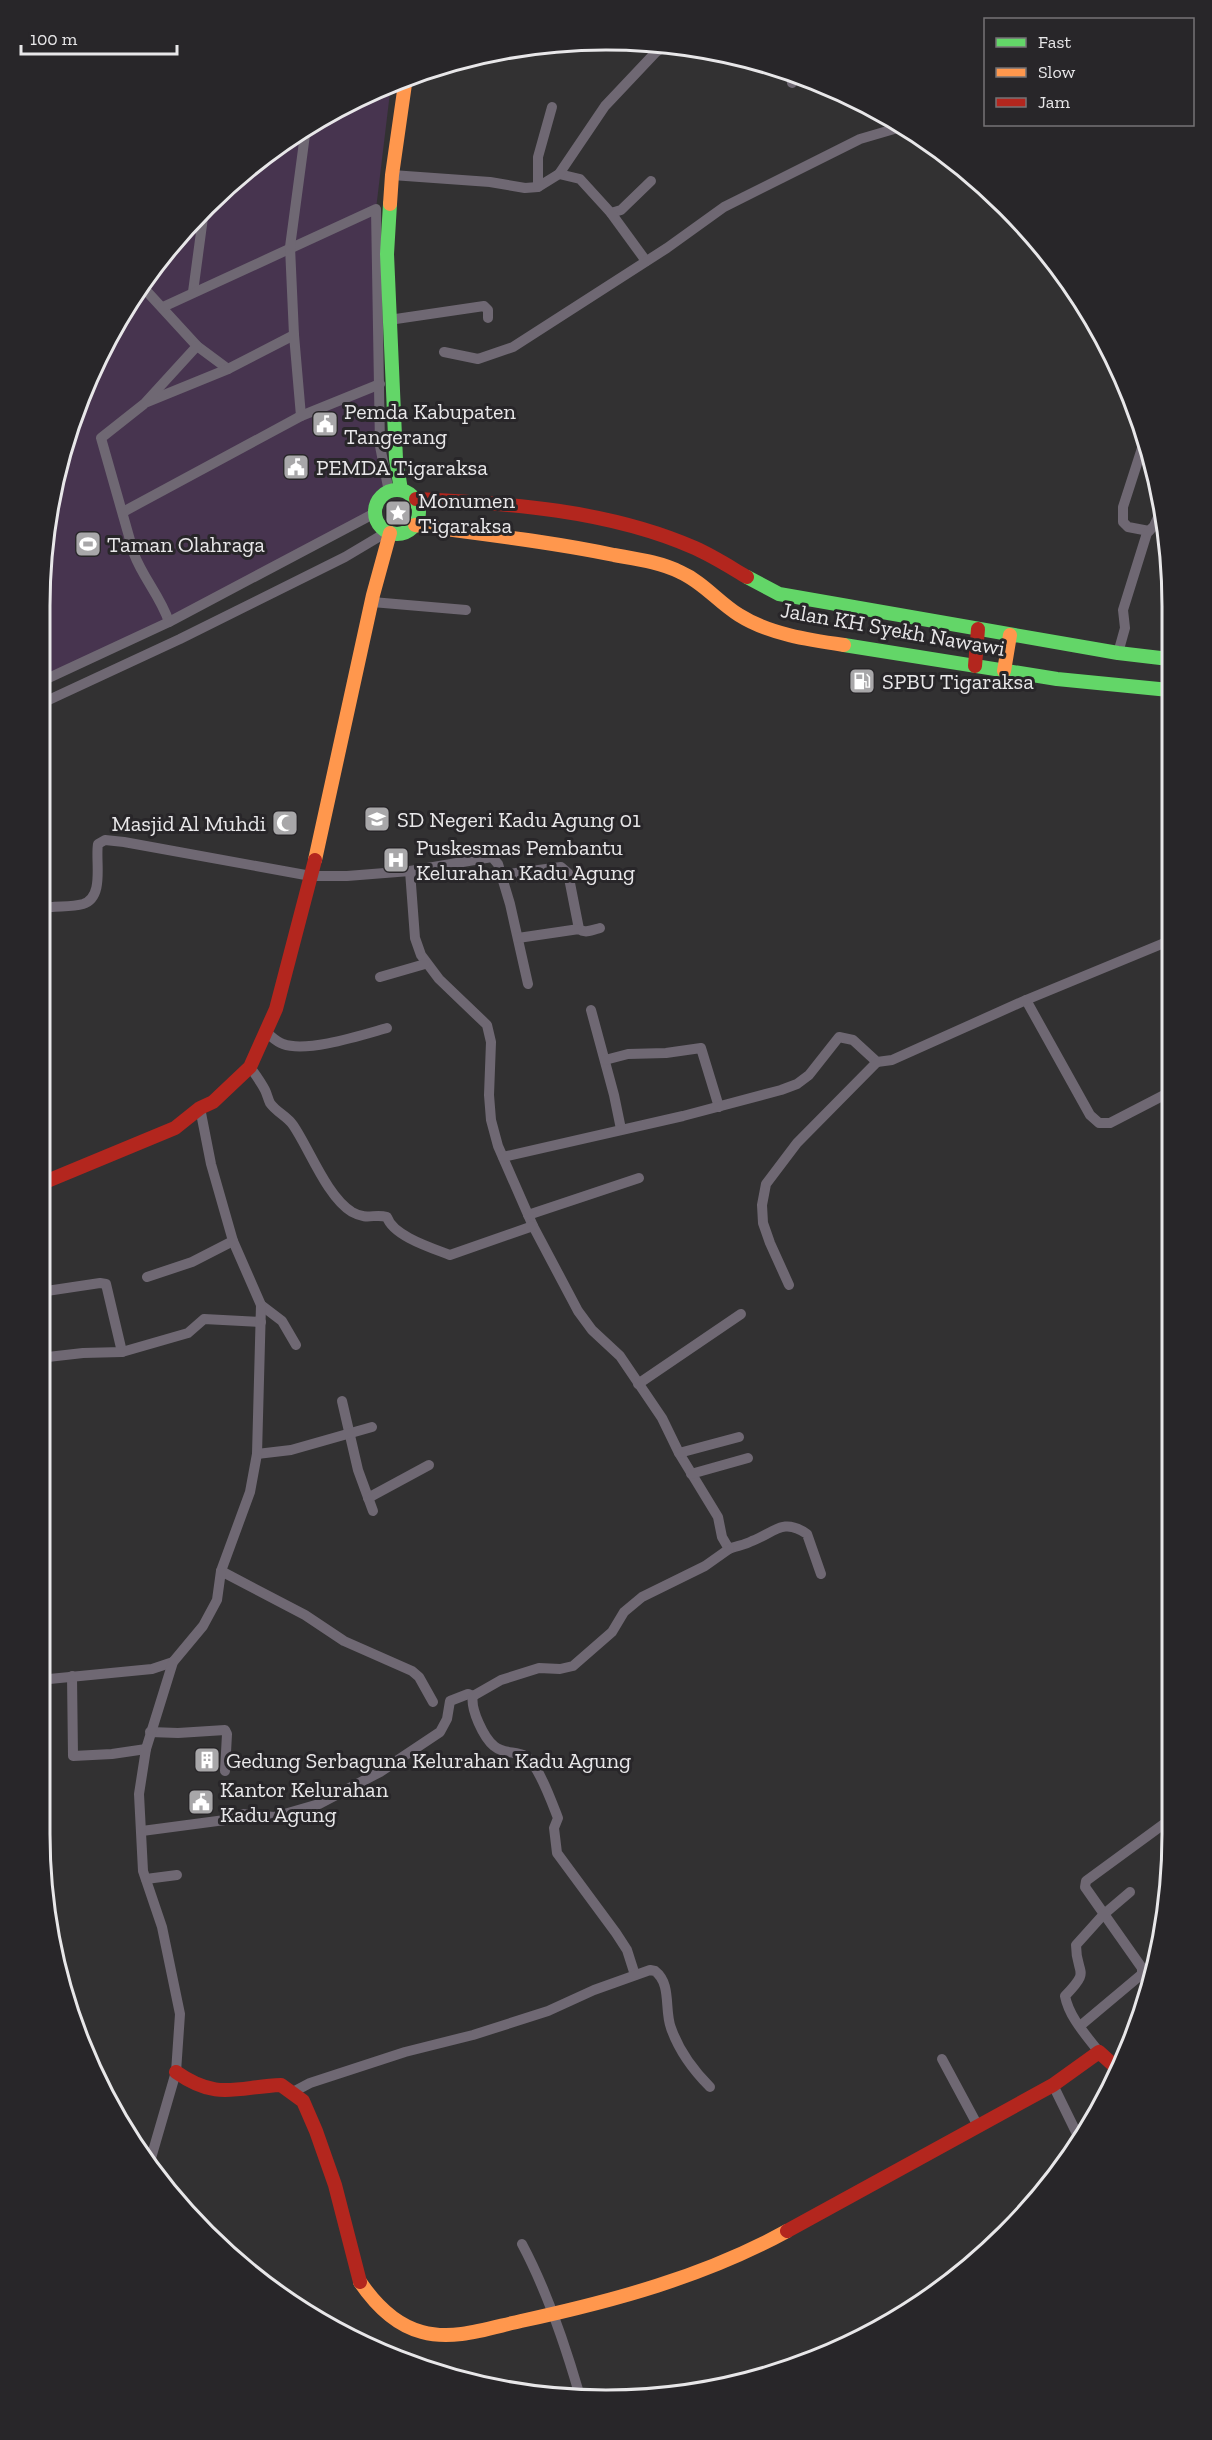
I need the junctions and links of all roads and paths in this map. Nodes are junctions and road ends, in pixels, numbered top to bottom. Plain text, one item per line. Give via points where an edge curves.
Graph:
1 (656, 52) edge
2 (404, 88) edge
3 (552, 108) dead end
4 (893, 129) edge
5 (304, 138) edge
6 (559, 174) junction
7 (392, 175) junction
8 (651, 181) dead end
9 (538, 187) junction
10 (611, 213) junction
11 (202, 223) edge
12 (290, 247) junction
13 (646, 261) junction
14 (147, 291) edge
15 (193, 292) junction
16 (162, 307) junction
17 (488, 318) dead end
18 (389, 320) junction
19 (294, 335) junction
20 (197, 346) junction
21 (444, 352) dead end
22 (228, 369) junction
23 (380, 384) junction
24 (144, 404) junction
25 (301, 416) junction
26 (1141, 452) edge
27 (395, 491) junction
28 (416, 499) junction
29 (123, 512) junction
30 (375, 513) junction
31 (1156, 520) edge
32 (415, 525) junction
33 (1149, 531) junction
34 (388, 532) junction
35 (372, 602) junction
36 (466, 610) dead end
37 (169, 622) junction
38 (978, 629) junction
39 (1010, 635) junction
40 (1118, 653) junction
41 (1162, 658) edge
42 (975, 666) junction
43 (1004, 671) junction
44 (50, 677) edge
45 (1162, 689) edge
46 (50, 699) edge
47 (410, 871) junction
48 (501, 874) junction
49 (311, 876) junction
50 (50, 908) edge
51 (600, 928) dead end
52 (579, 929) junction
53 (518, 938) junction
54 (1162, 944) edge
55 (425, 964) junction
56 (380, 977) dead end
57 (528, 984) dead end
58 (1026, 1000) junction
59 (591, 1010) dead end
60 (387, 1028) dead end
61 (267, 1033) junction
62 (604, 1060) junction
63 (877, 1062) junction
64 (250, 1067) junction
65 (1162, 1096) edge
66 (719, 1107) junction
67 (200, 1108) junction
68 (621, 1129) junction
69 (503, 1157) junction
70 (639, 1178) dead end
71 (50, 1180) edge
72 (528, 1215) junction
73 (533, 1226) junction
74 (233, 1242) junction
75 (147, 1277) dead end
76 (789, 1285) dead end
77 (50, 1290) edge
78 (261, 1305) junction
79 (741, 1314) dead end
80 (261, 1322) junction
81 (296, 1345) dead end
82 (122, 1352) junction
83 (50, 1358) edge
84 (638, 1384) junction
85 (342, 1401) dead end
86 (372, 1427) dead end
87 (351, 1433) junction
88 (739, 1437) dead end
89 (679, 1453) junction
90 (257, 1454) junction
91 (748, 1458) dead end
92 (429, 1465) dead end
93 (691, 1474) junction
94 (368, 1498) junction
95 (373, 1511) dead end
96 (729, 1549) junction
97 (221, 1572) junction
98 (822, 1574) dead end
99 (173, 1662) junction
100 (72, 1676) junction
101 (50, 1679) edge
102 (473, 1696) junction
103 (433, 1702) dead end
104 (150, 1732) junction
105 (146, 1749) junction
106 (225, 1772) dead end
107 (1162, 1825) edge
108 (142, 1831) junction
109 (177, 1875) dead end
110 (146, 1879) junction
111 (1130, 1892) dead end
112 (1103, 1915) junction
113 (635, 1976) junction
114 (1080, 2026) junction
115 (1099, 2052) junction
116 (942, 2059) dead end
117 (1112, 2064) edge
118 (176, 2072) junction
119 (1053, 2085) junction
120 (710, 2087) dead end
121 (293, 2092) junction
122 (978, 2126) junction
123 (1076, 2132) edge
124 (152, 2156) edge
125 (522, 2244) dead end
126 (554, 2316) junction
127 (578, 2389) edge

1 - 6 street via 605,106
2 - 7 main road
3 - 9 street via 538,157
4 - 13 street via 860,139 724,207
5 - 12 street
6 - 9 street
6 - 10 street via 580,179
7 - 9 street
7 - 18 main road via 387,254
8 - 10 street via 621,210
10 - 13 street
11 - 15 street
12 - 15 street
12 - 19 street
12 - 23 street via 376,209
13 - 21 street via 513,346 478,359
14 - 16 street
15 - 16 street
16 - 20 street
17 - 18 street via 484,306
18 - 27 main road
19 - 22 street
19 - 25 street
20 - 22 street
20 - 24 street
22 - 24 street
23 - 25 street
23 - 27 street via 380,446
24 - 29 street via 101,438
25 - 29 street
26 - 33 street via 1122,522
27 - 28 main road
27 - 30 main road via 382,497
28 - 32 main road
28 - 38 main road, Jalan KH Syekh Nawawi via 484,502 646,532 683,543 779,594
29 - 37 street via 141,572
30 - 34 main road via 378,524
30 - 37 street
31 - 33 street
32 - 34 main road via 399,534
32 - 42 main road, Jalan KH Syekh Nawawi via 579,547 658,564 681,572 737,614 773,630 816,641
33 - 40 street via 1124,610 1125,628
34 - 35 main road
34 - 46 street via 180,639
35 - 36 street
35 - 49 main road
37 - 44 street
38 - 39 main road, Jalan KH Syekh Nawawi
38 - 42 main road
39 - 40 main road, Jalan KH Syekh Nawawi
39 - 43 main road
40 - 41 main road, Jalan KH Syekh Nawawi
42 - 43 main road, Jalan KH Syekh Nawawi
43 - 45 main road, Jalan KH Syekh Nawawi
47 - 48 street via 492,857
47 - 49 street
47 - 55 street via 415,938
48 - 52 street via 565,868
48 - 53 street
49 - 50 street via 105,840 98,844 95,857 96,892 85,904
49 - 61 main road
51 - 52 street via 582,932
52 - 53 street
53 - 57 street
54 - 58 street
55 - 56 street
55 - 69 street via 487,1025 491,1042 491,1120
58 - 63 street via 899,1058
58 - 65 street via 1090,1115 1099,1123 1110,1123
59 - 62 street
60 - 61 street via 342,1041 304,1045 281,1043
61 - 64 main road
62 - 66 street via 628,1054 701,1048
62 - 68 street
63 - 66 street via 853,1040 839,1036 809,1075 797,1084
63 - 76 street via 797,1143 766,1184 763,1223
64 - 67 main road via 213,1102
64 - 73 street via 269,1101 292,1123 330,1187 352,1212 367,1218 387,1217 389,1225 414,1241 450,1255
66 - 68 street
67 - 71 main road via 175,1128
67 - 74 street
68 - 69 street
69 - 72 street
70 - 72 street
72 - 73 street
73 - 84 street via 578,1311 620,1356
74 - 75 street via 192,1262
74 - 78 street
77 - 82 street via 106,1284
78 - 80 street
78 - 81 street via 282,1320
79 - 84 street
80 - 82 street via 204,1319 188,1333
80 - 90 street
82 - 83 street
84 - 89 street via 662,1418
85 - 87 street
86 - 87 street
87 - 90 street via 291,1450
87 - 94 street
88 - 89 street
89 - 93 street
90 - 97 street via 250,1492
91 - 93 street
92 - 94 street
93 - 96 street via 718,1517
94 - 95 street
96 - 98 street via 790,1526 807,1534
96 - 102 street via 705,1566 642,1597 624,1612 612,1632 573,1666 539,1668 501,1680
97 - 99 street via 217,1600 203,1626
97 - 103 street via 305,1615 344,1641 412,1671
99 - 100 street via 152,1669
99 - 104 street
100 - 101 street
100 - 105 street via 75,1758
102 - 108 street via 468,1694 450,1701 440,1732 380,1772 320,1804 274,1817 242,1814 225,1820
102 - 113 street via 471,1704 478,1723 494,1746 526,1756 543,1783 558,1818 554,1828 557,1853 627,1950
104 - 105 street
104 - 106 street via 225,1730
105 - 108 street via 139,1794
107 - 112 street via 1086,1881 1085,1887
108 - 110 street
109 - 110 street
110 - 118 street via 162,1927 180,2014
111 - 112 street
112 - 114 street via 1076,1945 1082,1975 1065,1996
112 - 114 street via 1142,1968 1142,1974
113 - 120 street via 650,1970 660,1975 676,2041 693,2070
113 - 121 street via 539,2014 405,2052
114 - 115 street
115 - 117 main road
115 - 119 main road
116 - 122 street
118 - 121 main road via 194,2085 210,2090 231,2092 281,2085
118 - 124 street
119 - 122 main road
119 - 123 street
121 - 126 main road via 303,2101 328,2163 358,2281 383,2310 405,2326 443,2335 468,2334
122 - 126 main road via 753,2250 685,2278
125 - 126 street
126 - 127 street

